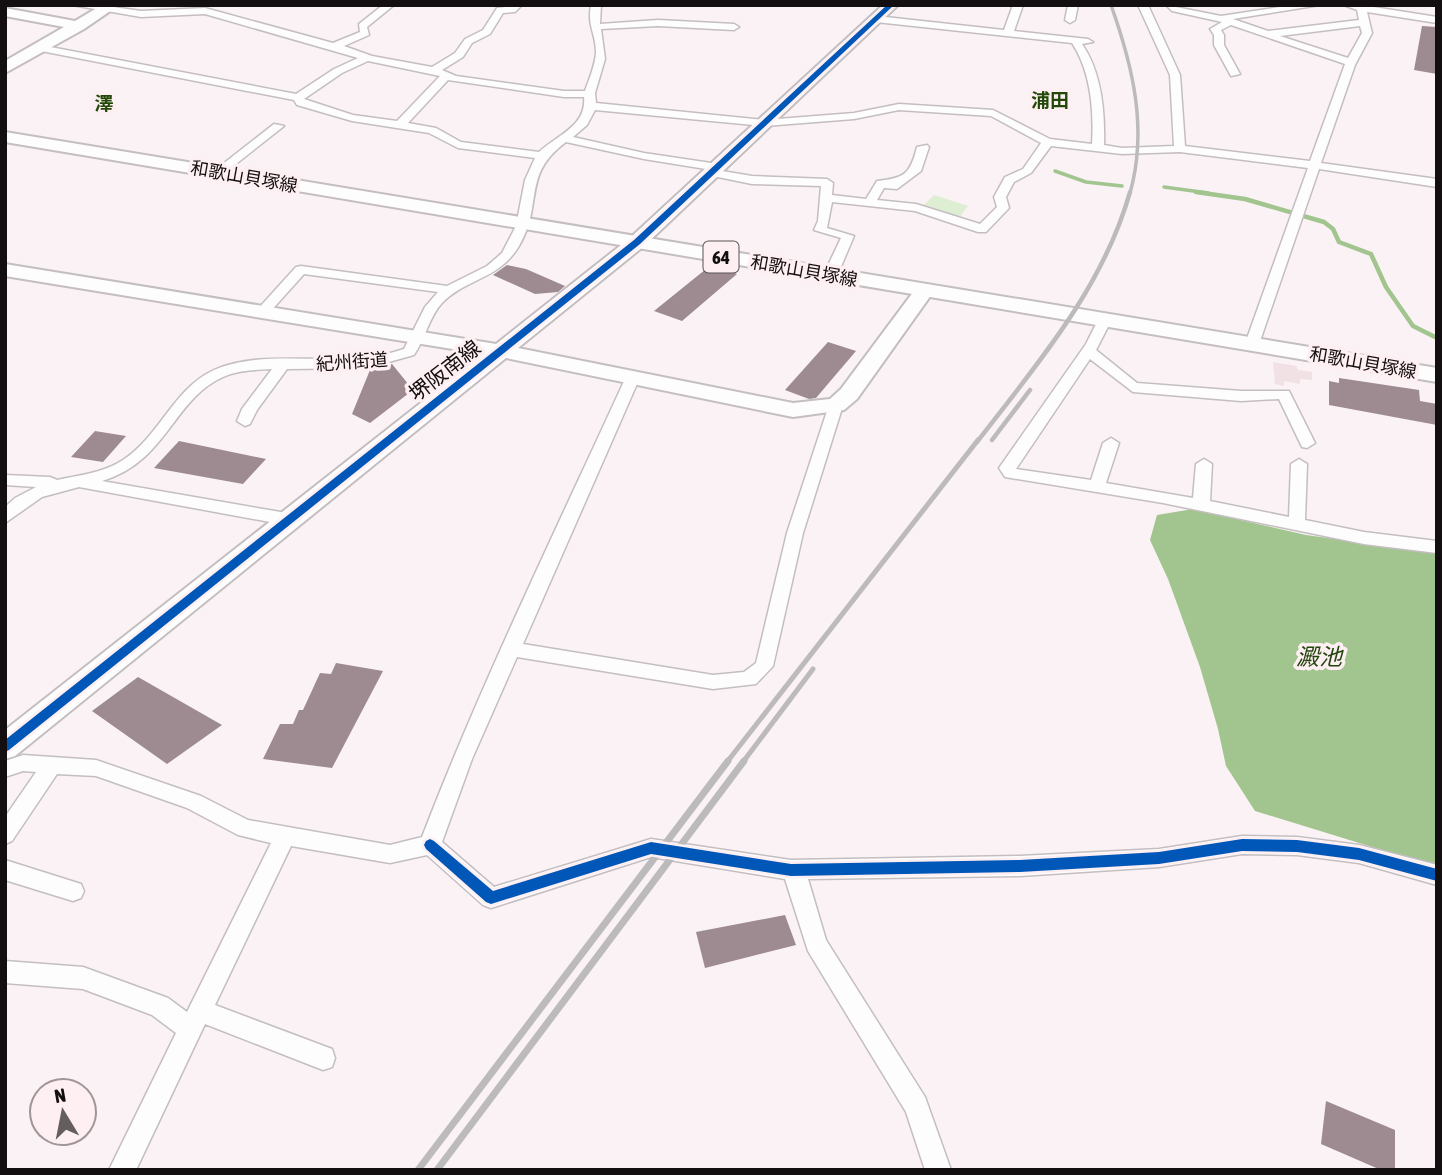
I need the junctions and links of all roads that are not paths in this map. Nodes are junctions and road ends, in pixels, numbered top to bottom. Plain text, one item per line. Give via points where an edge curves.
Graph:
1 (77, 5) edge
2 (197, 5) edge
3 (389, 5) edge
4 (517, 5) edge
5 (596, 5) edge
6 (1018, 5) edge
7 (1073, 5) edge
8 (1143, 5) edge
9 (1171, 5) edge
10 (1315, 5) edge
11 (1303, 6) edge
12 (1355, 6) edge
13 (108, 7) edge
14 (5, 12) edge
15 (160, 12) junction
16 (884, 12) edge
17 (1070, 20) dead end
18 (1224, 20) junction
19 (1437, 20) edge
20 (1366, 22) junction
21 (79, 26) junction
22 (594, 27) junction
23 (734, 27) dead end
24 (1008, 33) junction
25 (1266, 34) junction
26 (1075, 41) junction
27 (1088, 42) dead end
28 (334, 46) junction
29 (40, 48) junction
30 (367, 58) junction
31 (1352, 63) junction
32 (5, 68) edge
33 (434, 70) junction
34 (1235, 74) dead end
35 (446, 76) junction
36 (298, 98) junction
37 (590, 100) junction
38 (765, 123) junction
39 (400, 125) junction
40 (278, 126) dead end
41 (5, 137) edge
42 (563, 138) junction
43 (1048, 142) junction
44 (923, 147) dead end
45 (1098, 147) junction
46 (1180, 149) junction
47 (542, 156) junction
48 (1313, 167) junction
49 (715, 170) junction
50 (218, 173) junction
51 (1437, 183) edge
52 (826, 198) junction
53 (869, 203) junction
54 (524, 224) junction
55 (637, 242) junction
56 (5, 270) edge
57 (830, 276) junction
58 (449, 290) junction
59 (924, 291) junction
60 (264, 310) junction
61 (1104, 321) junction
62 (416, 338) junction
63 (1252, 344) junction
64 (1088, 350) junction
65 (502, 351) junction
66 (282, 365) junction
67 (1437, 375) edge
68 (633, 377) junction
69 (836, 405) junction
70 (245, 421) dead end
71 (1111, 443) dead end
72 (1307, 443) dead end
73 (1205, 464) dead end
74 (1299, 464) dead end
75 (5, 480) edge
76 (69, 483) junction
77 (1097, 487) junction
78 (1201, 506) junction
79 (5, 517) edge
80 (292, 520) junction
81 (1297, 526) junction
82 (1437, 547) edge
83 (510, 649) junction
84 (5, 747) edge
85 (52, 765) junction
86 (5, 769) edge
87 (5, 835) edge
88 (285, 836) junction
89 (430, 845) junction
90 (5, 870) edge
91 (791, 870) junction
92 (1437, 875) edge
93 (73, 891) dead end
94 (7, 975) edge
95 (196, 1020) junction
96 (323, 1058) dead end
97 (122, 1170) edge
98 (937, 1170) edge

1 - 13 street
2 - 15 street
3 - 28 street via 362,26 366,33 362,36
4 - 33 street via 500,10 487,32 468,41 459,55
5 - 22 street, 紀州街道
6 - 24 street
7 - 17 street
8 - 46 street via 1175,75
9 - 18 street
10 - 11 street
11 - 18 street
12 - 19 street
12 - 20 street
13 - 15 street via 141,14
13 - 21 street
14 - 21 main road
15 - 28 street via 205,11
16 - 24 street
16 - 38 main road, 堺阪南線
18 - 25 street
18 - 34 street via 1215,29
20 - 25 street
20 - 31 street via 1367,33
21 - 29 street
22 - 23 street via 658,23
22 - 37 street, 紀州街道 via 601,47
24 - 26 street
25 - 31 street
26 - 27 street
26 - 45 street via 1083,51 1099,112
28 - 30 street
29 - 32 street
29 - 36 street
30 - 33 street
30 - 36 street
31 - 48 street
33 - 35 street
35 - 37 street
35 - 39 street
36 - 39 street via 300,103 342,116
37 - 38 street
37 - 42 street, 紀州街道 via 581,124
38 - 43 street via 823,120 914,106 993,113
38 - 49 main road, 堺阪南線
39 - 47 street via 432,130 458,145
40 - 50 street
41 - 50 main road, 和歌山貝塚線 / 64
42 - 47 street, 紀州街道
42 - 49 street
43 - 45 street
43 - 53 street via 1027,171 1009,180 1000,197 1003,208 982,229 916,208
44 - 53 street via 917,169 892,186 881,184
45 - 46 street via 1147,152
46 - 48 street
47 - 54 street, 紀州街道 via 526,195
48 - 51 street
48 - 63 street
49 - 52 street via 752,180 827,183
49 - 55 main road, 堺阪南線
50 - 54 main road, 和歌山貝塚線 / 64
52 - 53 street
52 - 57 street via 820,230 848,236
54 - 55 main road, 和歌山貝塚線 / 64
54 - 58 street, 紀州街道 via 499,263
55 - 57 main road, 和歌山貝塚線 / 64
55 - 65 main road, 堺阪南線
56 - 60 street
57 - 59 main road, 和歌山貝塚線 / 64
58 - 60 street via 302,270
58 - 62 street, 紀州街道 via 436,302
59 - 61 main road, 和歌山貝塚線 / 64
59 - 69 street via 849,394
60 - 62 street
61 - 63 main road, 和歌山貝塚線 / 64
61 - 64 street
62 - 65 street
62 - 66 street, 紀州街道 via 409,352 380,362
63 - 67 main road, 和歌山貝塚線 / 64
64 - 72 street via 1133,387 1241,396 1284,394
64 - 77 street via 1007,468 1011,473
65 - 68 street
65 - 80 main road, 堺阪南線
66 - 70 street
66 - 76 street, 紀州街道 via 235,368 211,376 132,462 115,472
68 - 69 street via 793,410
68 - 83 street
69 - 83 street via 795,533 764,666 749,679 713,682
71 - 77 street
73 - 78 street
74 - 81 street
75 - 76 street
76 - 79 street, 紀州街道 via 34,492
76 - 80 street
77 - 78 street
78 - 81 street
80 - 84 main road, 堺阪南線
81 - 82 street
83 - 89 street
85 - 86 street via 23,763
85 - 87 street
85 - 88 street via 96,768 194,802 246,829
88 - 89 street via 390,854
88 - 95 street
89 - 91 street via 491,898 651,848
90 - 93 street
91 - 92 street via 1034,865 1159,858 1242,845 1359,853
91 - 98 street via 816,944 916,1106
94 - 95 street via 83,978
95 - 96 street
95 - 97 street

